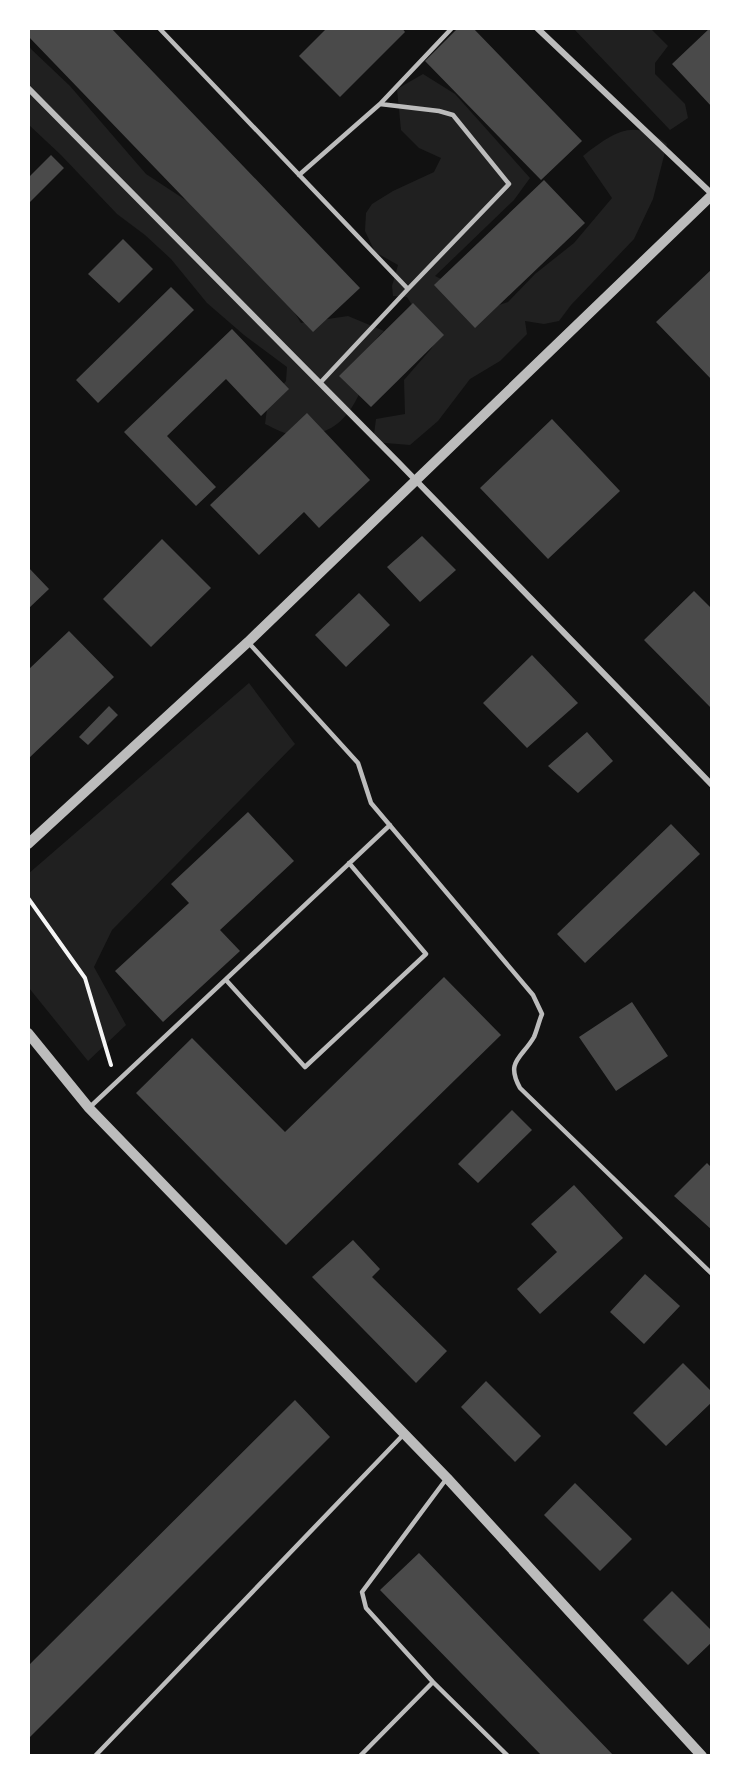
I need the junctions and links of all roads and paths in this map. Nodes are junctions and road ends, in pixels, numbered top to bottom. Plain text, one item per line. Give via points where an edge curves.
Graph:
1 (159, 28) edge
2 (452, 28) edge
3 (537, 28) edge
4 (28, 88) edge
5 (381, 104) junction
6 (299, 175) junction
7 (711, 195) edge
8 (408, 290) junction
9 (320, 383) junction
10 (416, 480) junction
11 (248, 642) junction
12 (711, 785) edge
13 (390, 825) junction
14 (28, 844) edge
15 (349, 862) junction
16 (28, 898) edge
17 (226, 980) junction
18 (28, 1033) edge
19 (116, 1083) junction
20 (89, 1108) junction
21 (711, 1274) edge
22 (404, 1434) junction
23 (447, 1478) junction
24 (433, 1682) junction
25 (95, 1755) edge
26 (360, 1755) edge
27 (508, 1755) edge
28 (702, 1755) edge

1 - 6 lane
2 - 5 lane
3 - 7 street
4 - 9 street
5 - 6 lane
5 - 8 lane via 453,116 509,184
6 - 8 lane
7 - 10 street
8 - 9 lane
9 - 10 street
10 - 11 street
10 - 12 street
11 - 13 lane via 358,763 371,803
11 - 14 street
13 - 15 lane
13 - 21 lane via 533,995 542,1014 534,1036 514,1063 514,1077 520,1088
15 - 17 lane
15 - 17 lane via 426,954 304,1067
16 - 19 path via 85,978
17 - 19 lane
18 - 20 street
19 - 20 lane
20 - 22 street
22 - 23 street
22 - 25 lane
23 - 24 lane via 362,1592 366,1608
23 - 28 street
24 - 26 lane
24 - 27 lane

